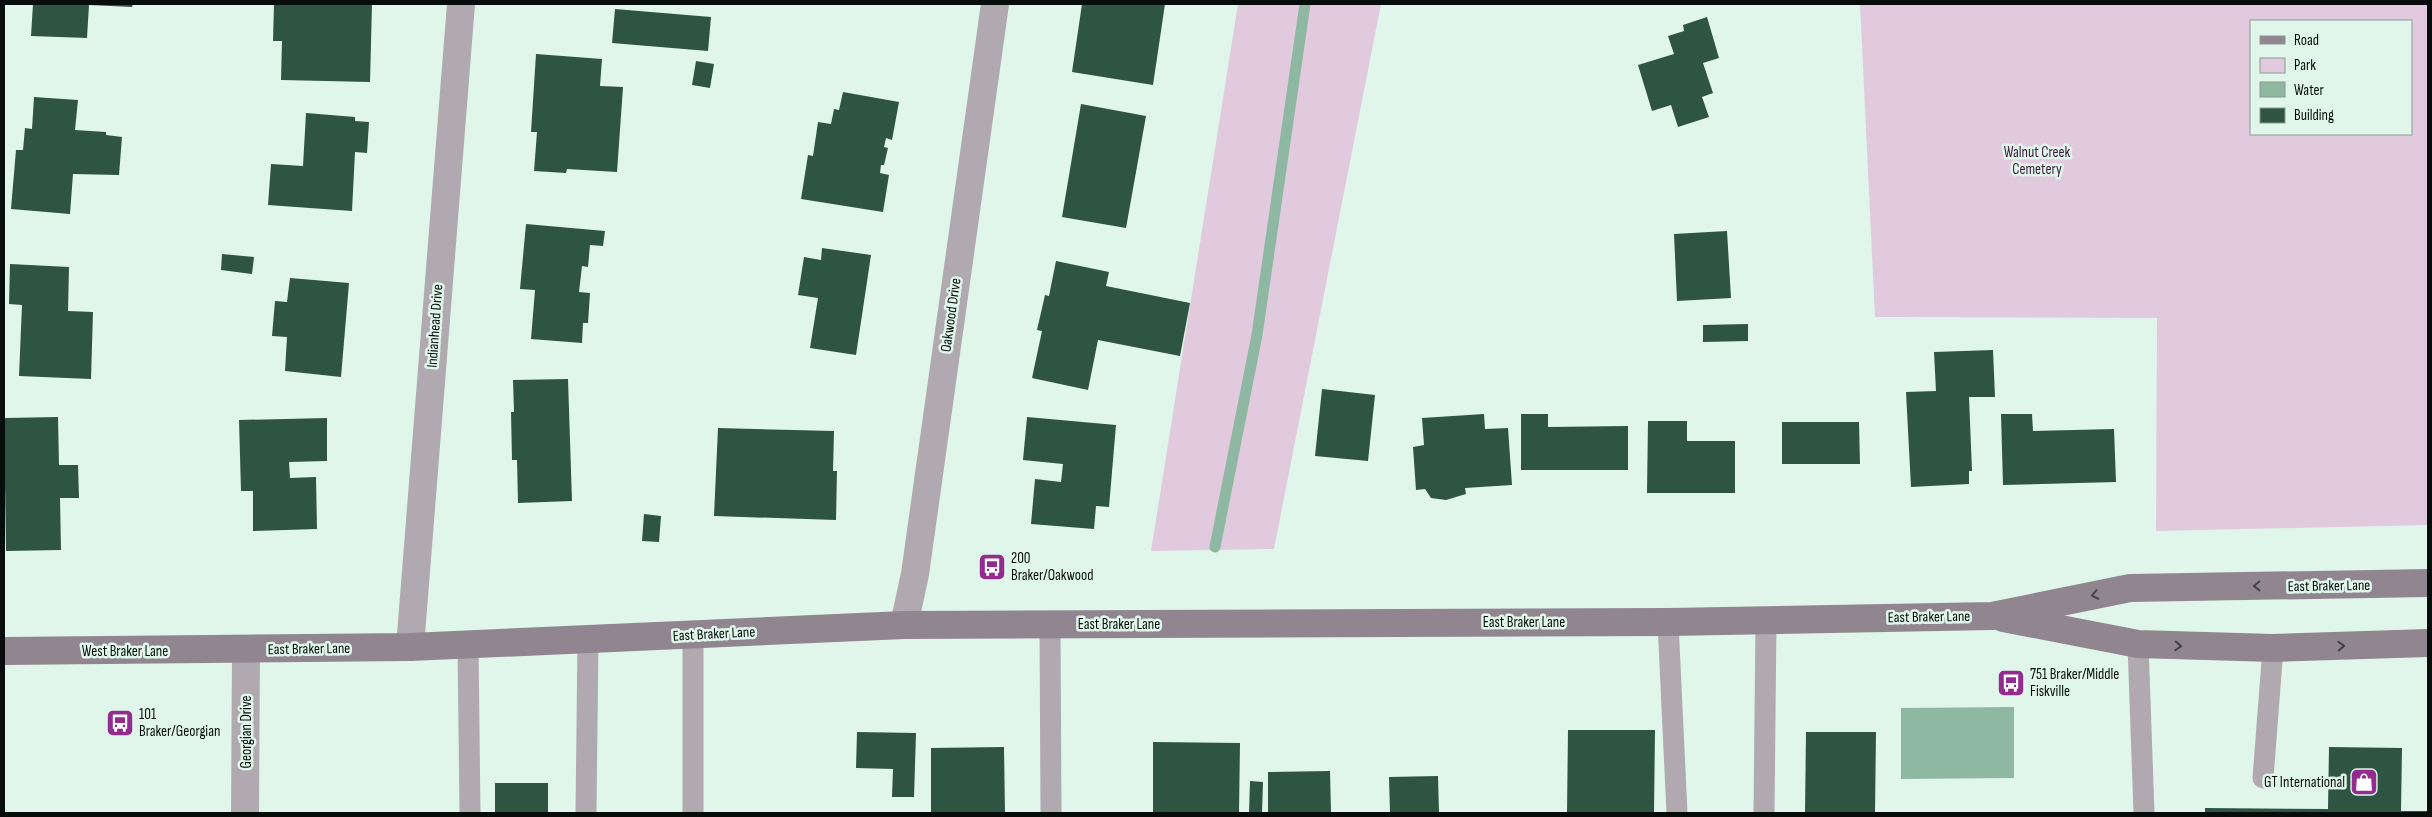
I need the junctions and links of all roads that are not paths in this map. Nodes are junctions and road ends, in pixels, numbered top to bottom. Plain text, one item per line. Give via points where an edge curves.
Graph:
1 (460, 4) edge
2 (995, 4) edge
3 (2428, 583) edge
4 (1992, 616) junction
5 (1766, 620) junction
6 (1668, 622) junction
7 (1050, 624) junction
8 (904, 625) junction
9 (693, 635) junction
10 (588, 639) junction
11 (468, 644) junction
12 (2138, 644) junction
13 (2428, 644) edge
14 (410, 647) junction
15 (2273, 648) junction
16 (246, 650) junction
17 (4, 652) edge
18 (2263, 778) dead end
19 (245, 813) edge
20 (470, 813) edge
21 (586, 813) edge
22 (693, 813) edge
23 (1051, 813) edge
24 (1677, 813) edge
25 (1764, 813) edge
26 (2144, 813) edge

1 - 14 street, Indianhead Drive
2 - 8 street, Oakwood Drive via 915,574
3 -> 4 main road, East Braker Lane via 2130,588
4 - 5 main road, East Braker Lane
4 - 12 main road, East Braker Lane
5 - 6 main road, East Braker Lane
5 - 25 lane
6 - 7 main road, East Braker Lane
6 - 24 lane
7 - 8 main road, East Braker Lane
7 - 23 lane
8 - 9 main road, East Braker Lane
9 - 10 main road, East Braker Lane
9 - 22 lane
10 - 11 main road, East Braker Lane
10 - 21 lane
11 - 14 main road, East Braker Lane
11 - 20 lane
12 -> 15 main road, East Braker Lane
12 - 26 lane
15 -> 13 main road, East Braker Lane
14 - 16 main road, East Braker Lane
15 - 18 lane
16 - 17 main road, West Braker Lane
16 - 19 street, Georgian Drive

